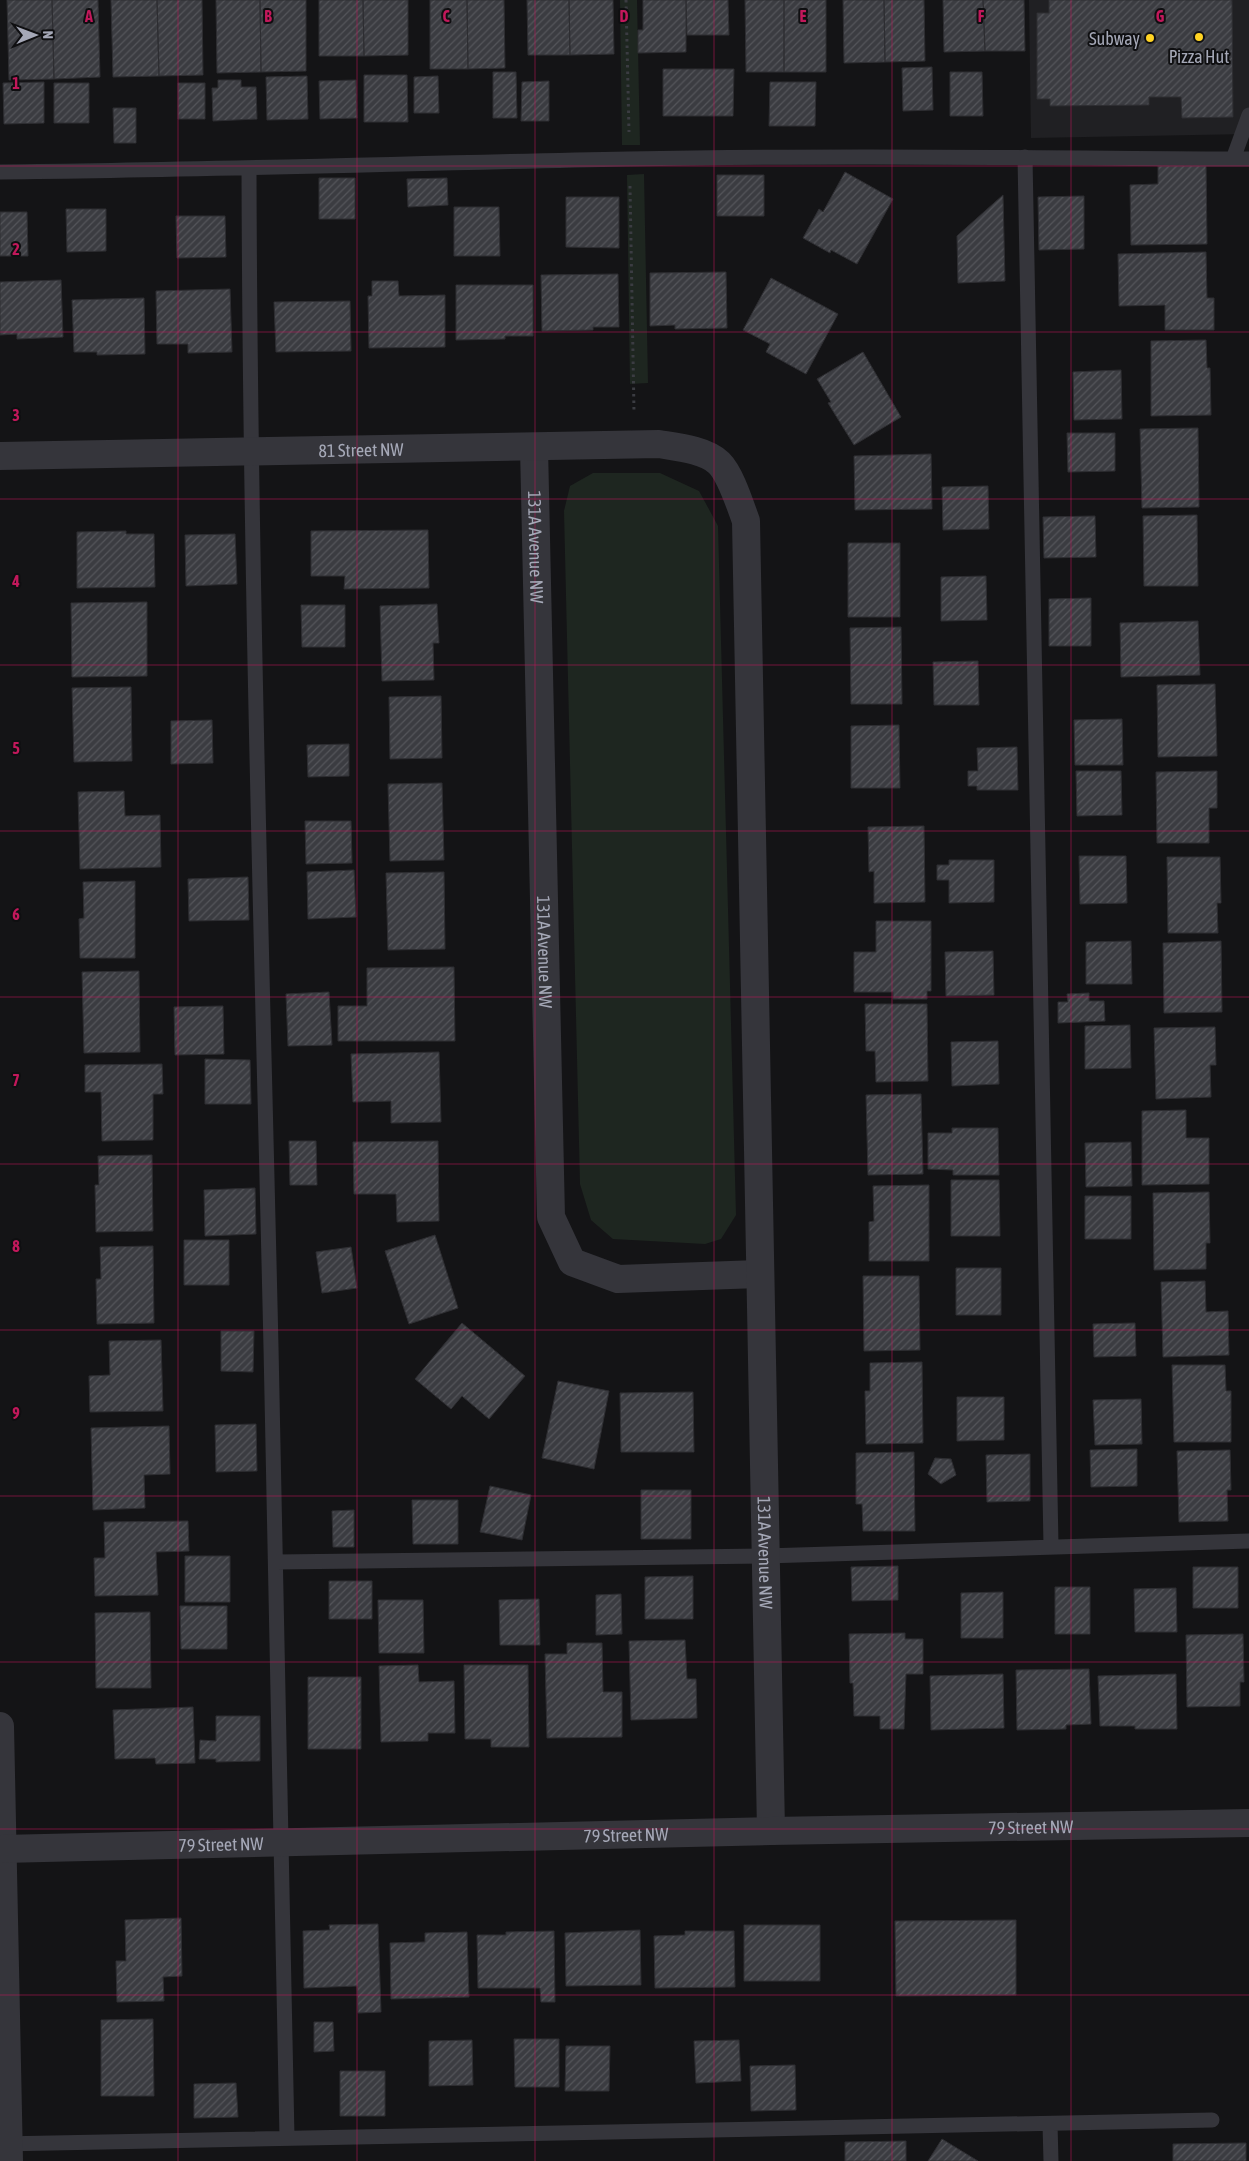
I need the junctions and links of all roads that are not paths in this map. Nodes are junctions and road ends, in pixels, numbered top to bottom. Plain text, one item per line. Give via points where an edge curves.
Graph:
1 (1249, 115) edge
2 (1025, 157) junction
3 (1233, 158) junction
4 (1249, 159) edge
5 (249, 169) junction
6 (0, 172) edge
7 (534, 447) junction
8 (250, 451) junction
9 (0, 456) edge
10 (719, 463) joint
11 (759, 1274) junction
12 (1249, 1541) edge
13 (1051, 1546) junction
14 (765, 1556) junction
15 (276, 1562) junction
16 (0, 1726) edge
17 (1249, 1824) edge
18 (771, 1832) junction
19 (280, 1842) junction
20 (2, 1849) junction
21 (1212, 2120) dead end
22 (1050, 2124) junction
23 (287, 2138) junction
24 (6, 2149) edge
25 (1051, 2161) edge

1 - 3 lane
2 - 3 lane
2 - 5 lane via 629,159
2 - 13 lane
3 - 4 lane
5 - 6 lane
5 - 8 lane
7 - 8 street, 81 Street NW
7 - 10 street, 81 Street NW via 659,444 691,449
7 - 11 street, 131A Avenue NW via 551,1217 572,1262 618,1279
8 - 9 street, 81 Street NW
8 - 15 lane
10 - 11 street, 131A Avenue NW via 735,489 746,521
11 - 14 street, 131A Avenue NW
12 - 13 lane
13 - 14 lane
14 - 15 lane
14 - 18 street, 131A Avenue NW
15 - 19 lane
16 - 20 street
17 - 18 street, 79 Street NW
18 - 19 street, 79 Street NW
19 - 20 street, 79 Street NW
19 - 23 lane
20 - 24 street
21 - 22 lane
22 - 23 lane
22 - 25 lane
23 - 24 lane

